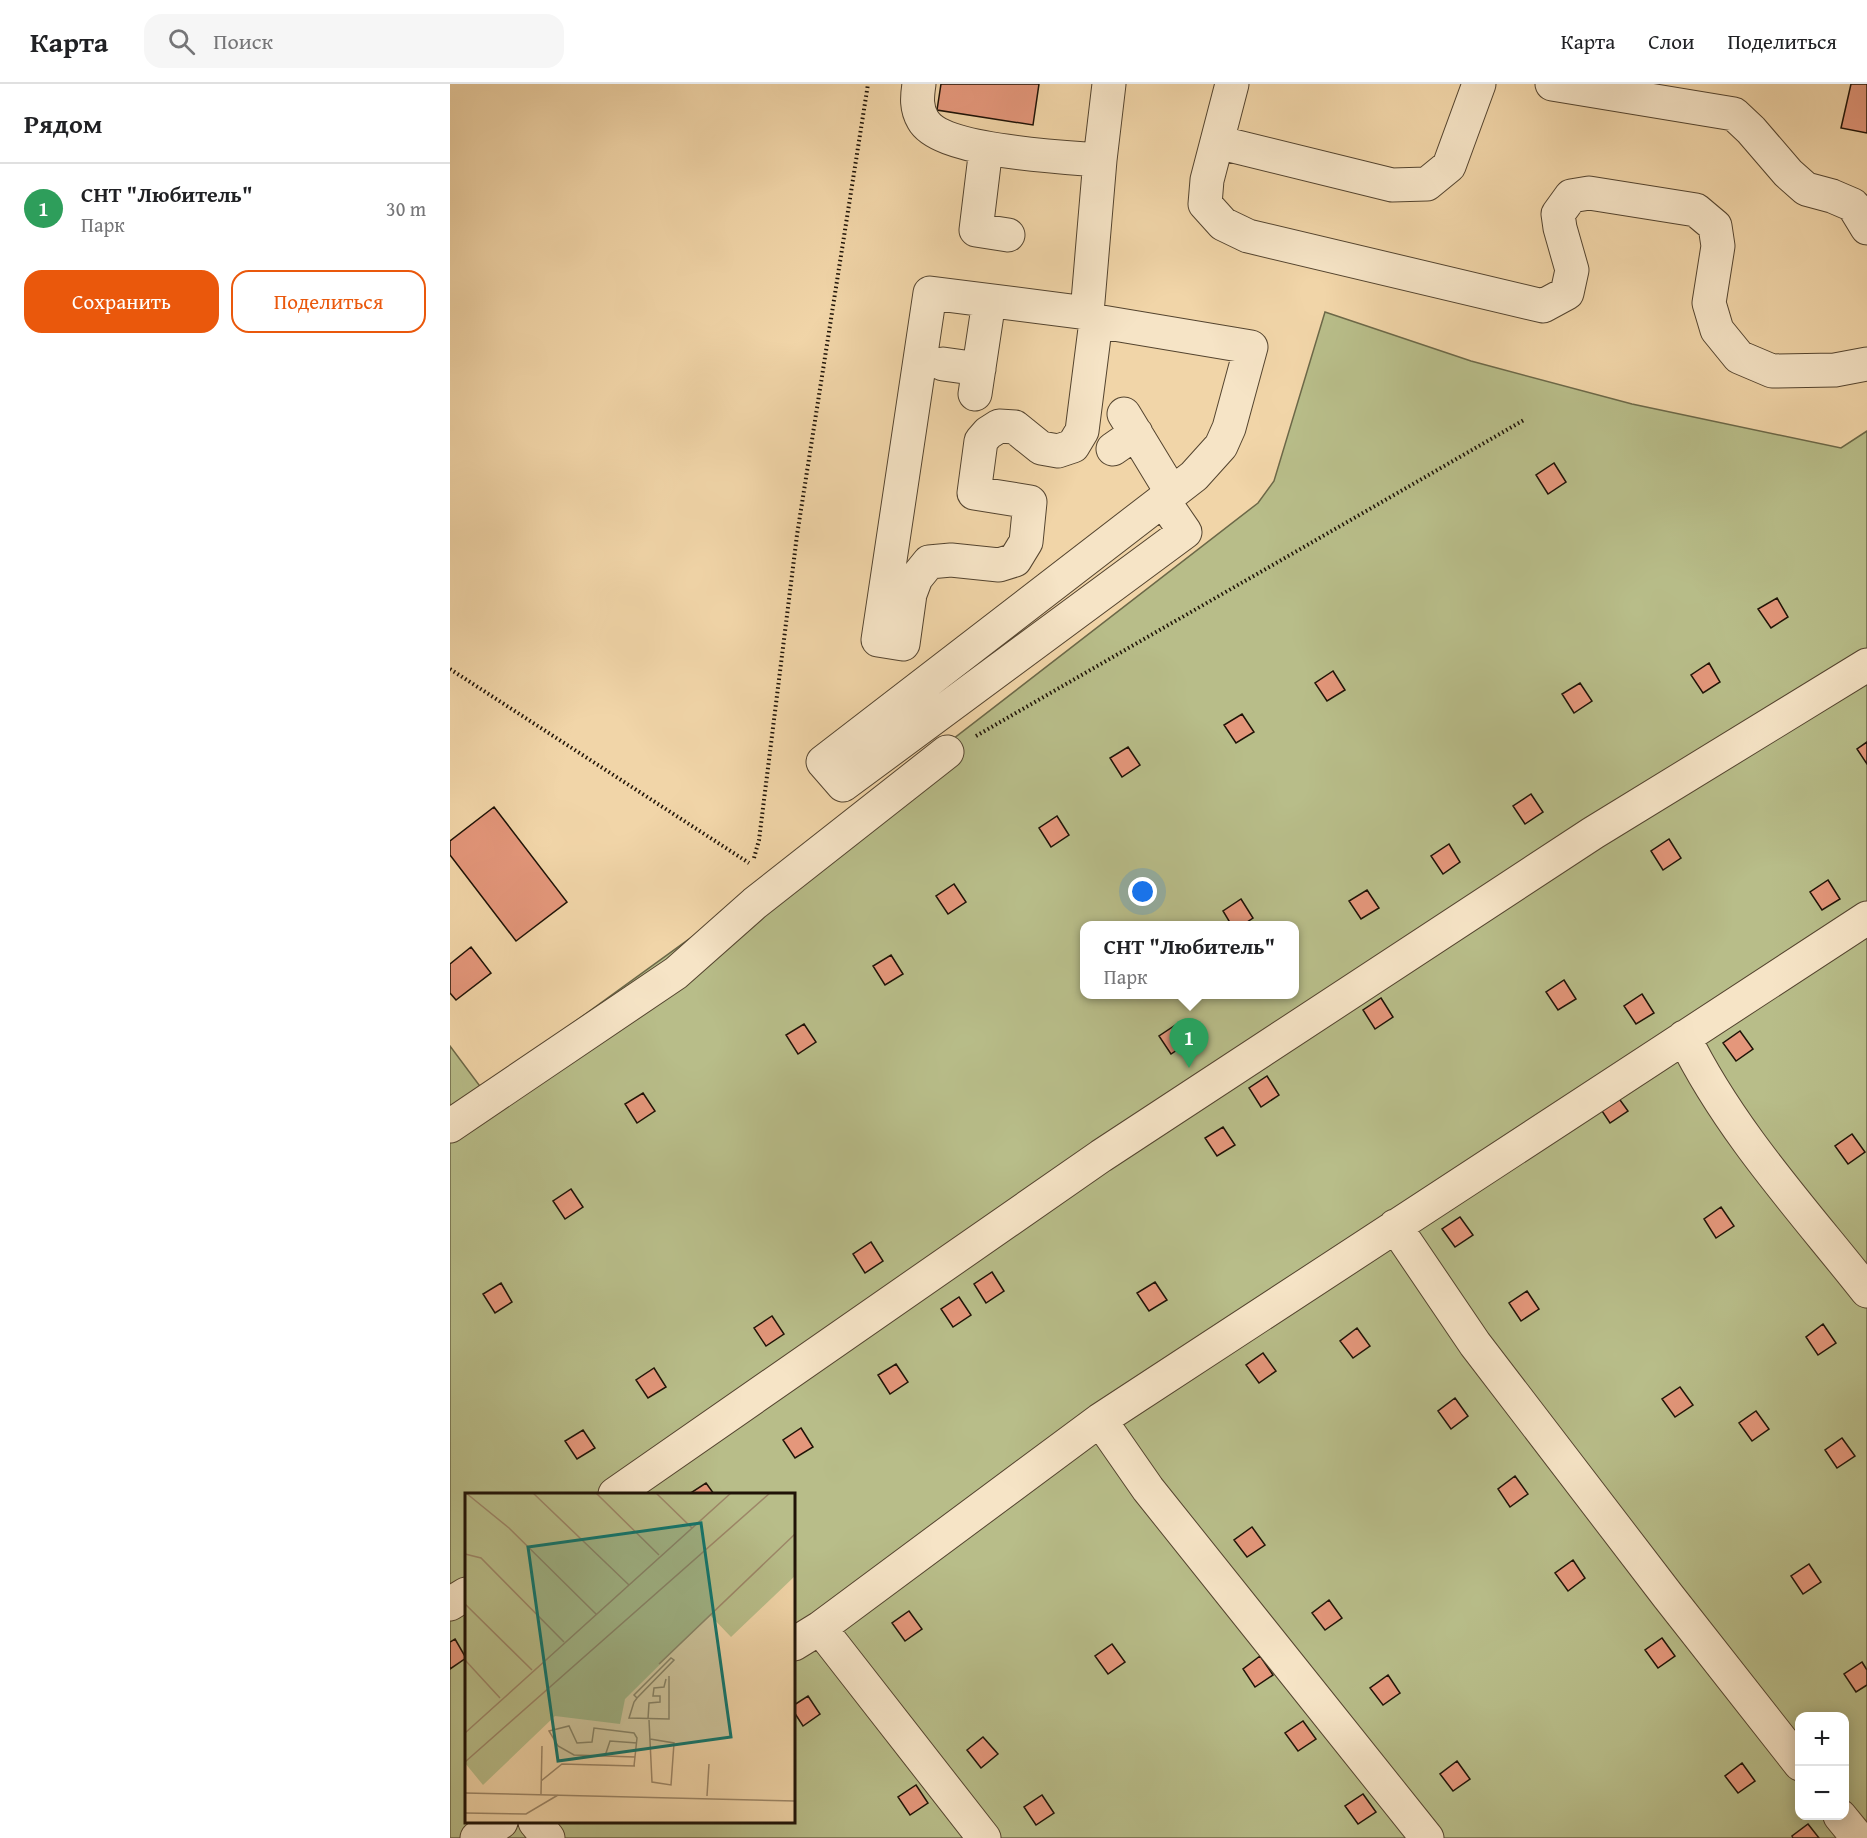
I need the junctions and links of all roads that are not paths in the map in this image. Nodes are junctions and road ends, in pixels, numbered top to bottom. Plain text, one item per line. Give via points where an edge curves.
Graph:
1 (919, 84) edge
2 (1109, 84) edge
3 (1232, 84) edge
4 (1479, 84) edge
5 (1552, 84) edge
6 (1217, 142) junction
7 (986, 148) junction
8 (1100, 160) junction
9 (1867, 228) edge
10 (1008, 235) dead end
11 (989, 301) junction
12 (1092, 317) junction
13 (942, 364) dead end
14 (1867, 364) edge
15 (1124, 432) dead end
16 (1167, 496) junction
17 (1867, 665) edge
18 (947, 752) dead end
19 (1867, 918) edge
20 (1684, 1037) junction
21 (450, 1126) edge
22 (1395, 1226) junction
23 (1867, 1291) edge
24 (1100, 1420) junction
25 (616, 1493) edge
26 (465, 1595) edge
27 (450, 1605) edge
28 (807, 1636) edge
29 (1795, 1758) edge
30 (1844, 1820) edge
31 (498, 1823) edge
32 (537, 1823) edge
33 (477, 1838) edge
34 (548, 1838) edge
35 (984, 1838) edge
36 (1426, 1838) edge
37 (1858, 1838) edge

1 - 7 lane via 916,102 924,122 937,133
2 - 8 lane
3 - 6 lane
4 - 6 lane via 1449,166 1427,184 1392,185
5 - 9 lane via 1734,114 1806,189 1852,205
6 - 14 lane via 1205,204 1223,224 1248,236 1542,306 1567,293 1572,270 1558,214 1571,196 1589,193 1696,210 1715,226 1718,246 1709,303 1717,330 1739,357 1772,371 1835,370
7 - 8 lane
7 - 10 lane via 976,230
8 - 12 lane
11 - 12 lane
11 - 12 lane via 930,293 878,640 903,644 910,594 916,578 929,562 999,565 1015,560 1026,542 1030,502 974,493 981,441 999,426 1015,427 1041,448 1058,451 1073,446 1082,431
11 - 13 lane via 977,382
12 - 16 lane via 1251,346 1221,446 1194,476
15 - 16 lane
16 - 16 lane via 1144,514 823,762 843,785 1185,532
17 - 25 lane via 1593,833 1131,1137
18 - 21 lane via 755,903 676,973
19 - 20 lane
20 - 22 lane
20 - 23 lane via 1745,1138
22 - 24 lane
22 - 29 lane via 1475,1344
24 - 28 lane
24 - 36 lane via 1148,1489
26 - 27 lane
28 - 35 lane
30 - 37 lane
31 - 33 lane
32 - 34 lane

